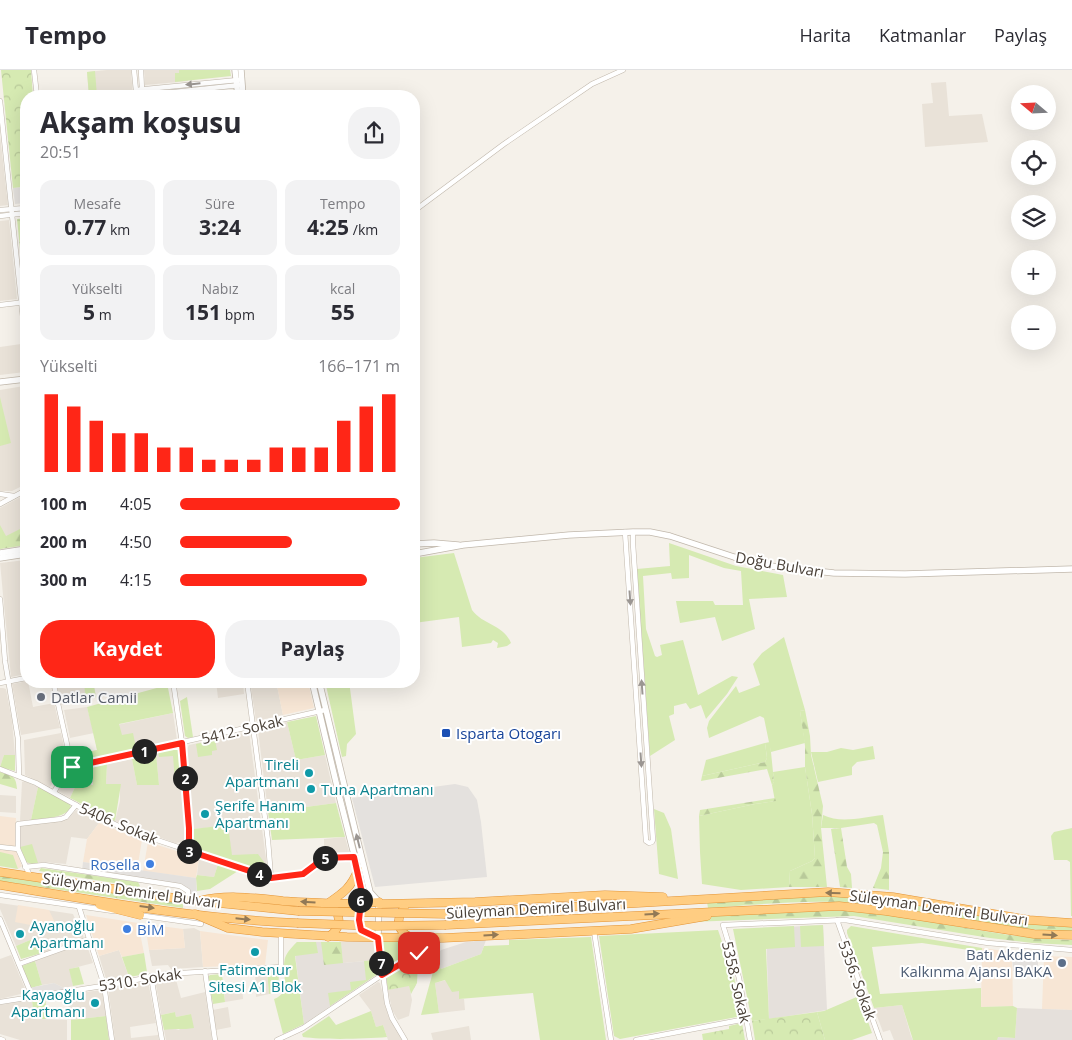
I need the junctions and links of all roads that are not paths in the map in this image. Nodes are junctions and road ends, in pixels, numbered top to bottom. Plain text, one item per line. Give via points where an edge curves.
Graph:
1 (34, 70) edge
2 (134, 70) edge
3 (141, 70) edge
4 (235, 70) edge
5 (241, 70) edge
6 (623, 70) edge
7 (239, 82) junction
8 (142, 89) junction
9 (36, 90) edge
10 (136, 90) joint
11 (184, 90) edge
12 (238, 90) edge
13 (241, 90) edge
14 (0, 101) edge
15 (420, 206) edge
16 (20, 208) edge
17 (12, 209) junction
18 (0, 210) edge
19 (20, 214) edge
20 (12, 215) junction
21 (0, 216) edge
22 (20, 273) edge
23 (20, 302) edge
24 (0, 305) edge
25 (20, 379) edge
26 (0, 382) edge
27 (20, 493) edge
28 (0, 494) edge
29 (15, 496) junction
30 (0, 504) edge
31 (625, 532) junction
32 (634, 532) junction
33 (420, 544) edge
34 (462, 545) junction
35 (20, 550) edge
36 (0, 553) edge
37 (420, 553) edge
38 (20, 555) edge
39 (0, 558) edge
40 (1072, 569) edge
41 (0, 599) edge
42 (20, 679) edge
43 (8, 681) junction
44 (0, 683) edge
45 (55, 688) edge
46 (174, 688) edge
47 (247, 688) edge
48 (314, 688) edge
49 (320, 688) edge
50 (322, 711) junction
51 (253, 726) junction
52 (182, 743) junction
53 (72, 767) junction
54 (0, 769) edge
55 (20, 776) junction
56 (54, 792) junction
57 (76, 805) junction
58 (0, 847) edge
59 (18, 849) junction
60 (189, 851) junction
61 (354, 857) junction
62 (25, 867) junction
63 (358, 870) junction
64 (0, 872) edge
65 (30, 876) junction
66 (271, 878) junction
67 (148, 881) junction
68 (0, 885) edge
69 (146, 894) junction
70 (0, 895) edge
71 (64, 895) junction
72 (188, 900) junction
73 (687, 900) junction
74 (199, 901) junction
75 (379, 902) junction
76 (327, 904) junction
77 (360, 904) junction
78 (414, 904) junction
79 (79, 907) junction
80 (741, 910) junction
81 (195, 914) junction
82 (140, 915) junction
83 (0, 919) edge
84 (837, 920) junction
85 (1072, 922) edge
86 (201, 924) dead end
87 (594, 931) junction
88 (281, 934) junction
89 (1072, 936) edge
90 (328, 937) junction
91 (378, 938) junction
92 (413, 938) junction
93 (443, 938) junction
94 (89, 939) junction
95 (1072, 950) edge
96 (19, 964) junction
97 (205, 971) junction
98 (382, 975) junction
99 (151, 976) junction
100 (104, 985) junction
101 (32, 996) junction
102 (0, 1002) edge
103 (746, 1018) junction
104 (112, 1040) edge
105 (162, 1040) edge
106 (215, 1040) edge
107 (277, 1040) edge
108 (405, 1040) edge
109 (611, 1040) edge
110 (636, 1040) edge
111 (750, 1040) edge
112 (880, 1040) edge

1 - 9 street
2 - 10 street
3 - 8 street
4 - 7 street
5 - 7 street
6 - 15 street via 592,84
7 -> 8 street
7 - 11 street
7 - 12 street
7 - 13 street
8 - 10 street
14 - 17 street
16 - 17 street
17 - 18 street
17 - 20 street
19 - 20 street
20 - 21 street
20 - 22 street
23 - 24 street
25 - 26 street
27 - 29 street
28 - 29 street
29 - 30 street
31 - 32 street, Doğu Bulvarı
31 -> 32 street via 646,841 649,843 653,840 632,544
31 - 34 street, Doğu Bulvarı
32 - 40 street, Doğu Bulvarı via 670,536 755,562 822,572 889,574
33 - 34 street, Doğu Bulvarı
34 - 37 street, Doğu Bulvarı
35 - 36 street
38 - 39 street
41 - 43 street
42 - 43 street
43 - 44 street
43 - 55 street via 18,739
45 - 53 street
46 - 52 street
47 - 51 street
48 - 50 street
49 - 50 street
50 - 51 street, 5412. Sokak
50 - 61 street
75 -> 50 street via 370,892
51 - 52 street, 5412. Sokak
51 - 66 street
52 - 53 street, 5412. Sokak
52 - 60 street
53 - 56 street
54 - 55 street, 5406. Sokak
55 - 56 street, 5406. Sokak
56 - 57 street, 5406. Sokak
57 - 59 street via 62,819 18,824
57 - 60 street, 5406. Sokak via 127,830
58 - 59 street
59 - 62 street
60 - 66 street, 5406. Sokak
61 - 63 street
61 - 66 street, 5406. Sokak via 320,858 303,874
62 - 65 street
62 - 67 street via 44,865
63 - 76 highway via 344,892
63 - 77 street via 362,893
64 - 65 highway, Süleyman Demirel Bulvarı
65 - 69 highway, Süleyman Demirel Bulvarı
67 - 69 street
67 - 72 street via 184,887 188,891
68 - 71 highway, Süleyman Demirel Bulvarı
69 - 72 highway, Süleyman Demirel Bulvarı
70 - 79 street
71 -> 81 highway, Süleyman Demirel Bulvarı
71 - 82 highway
72 - 74 highway, Süleyman Demirel Bulvarı
73 - 74 highway, Süleyman Demirel Bulvarı, bridge via 445,914 298,911
73 - 78 highway via 605,895
85 -> 73 highway, Süleyman Demirel Bulvarı via 1030,920 911,900 841,893
76 -> 74 highway via 236,897
75 - 77 highway
75 - 78 highway
75 - 91 street
76 - 77 highway
76 - 90 highway via 339,919 336,930
77 - 91 street via 361,930
78 - 92 highway via 402,910 398,922 404,934
79 - 82 street
79 - 94 street
81 -> 80 highway, Süleyman Demirel Bulvarı, bridge via 320,925 446,925
80 - 87 highway via 631,929
80 -> 89 highway, Süleyman Demirel Bulvarı via 853,906 1034,934
81 - 88 highway via 228,928
82 - 86 street
83 - 96 street
84 - 95 street via 988,943
84 - 103 street, 5358. Sokak via 723,925
84 - 112 street, 5356. Sokak
93 -> 87 highway
87 - 109 street
88 - 90 highway
88 - 97 street, 5310. Sokak via 282,967
90 - 91 highway
91 - 92 highway
91 - 98 street
92 - 93 highway
93 - 98 street
94 - 96 street
94 - 100 street
96 - 101 street
97 - 99 street, 5310. Sokak
97 - 106 street
98 - 107 street via 303,1028
98 - 108 street via 390,1013
99 - 100 street, 5310. Sokak
99 - 105 street
100 - 101 street, 5310. Sokak
100 - 104 street
101 - 102 street, 5310. Sokak
103 - 110 street
103 - 111 street, 5358. Sokak

